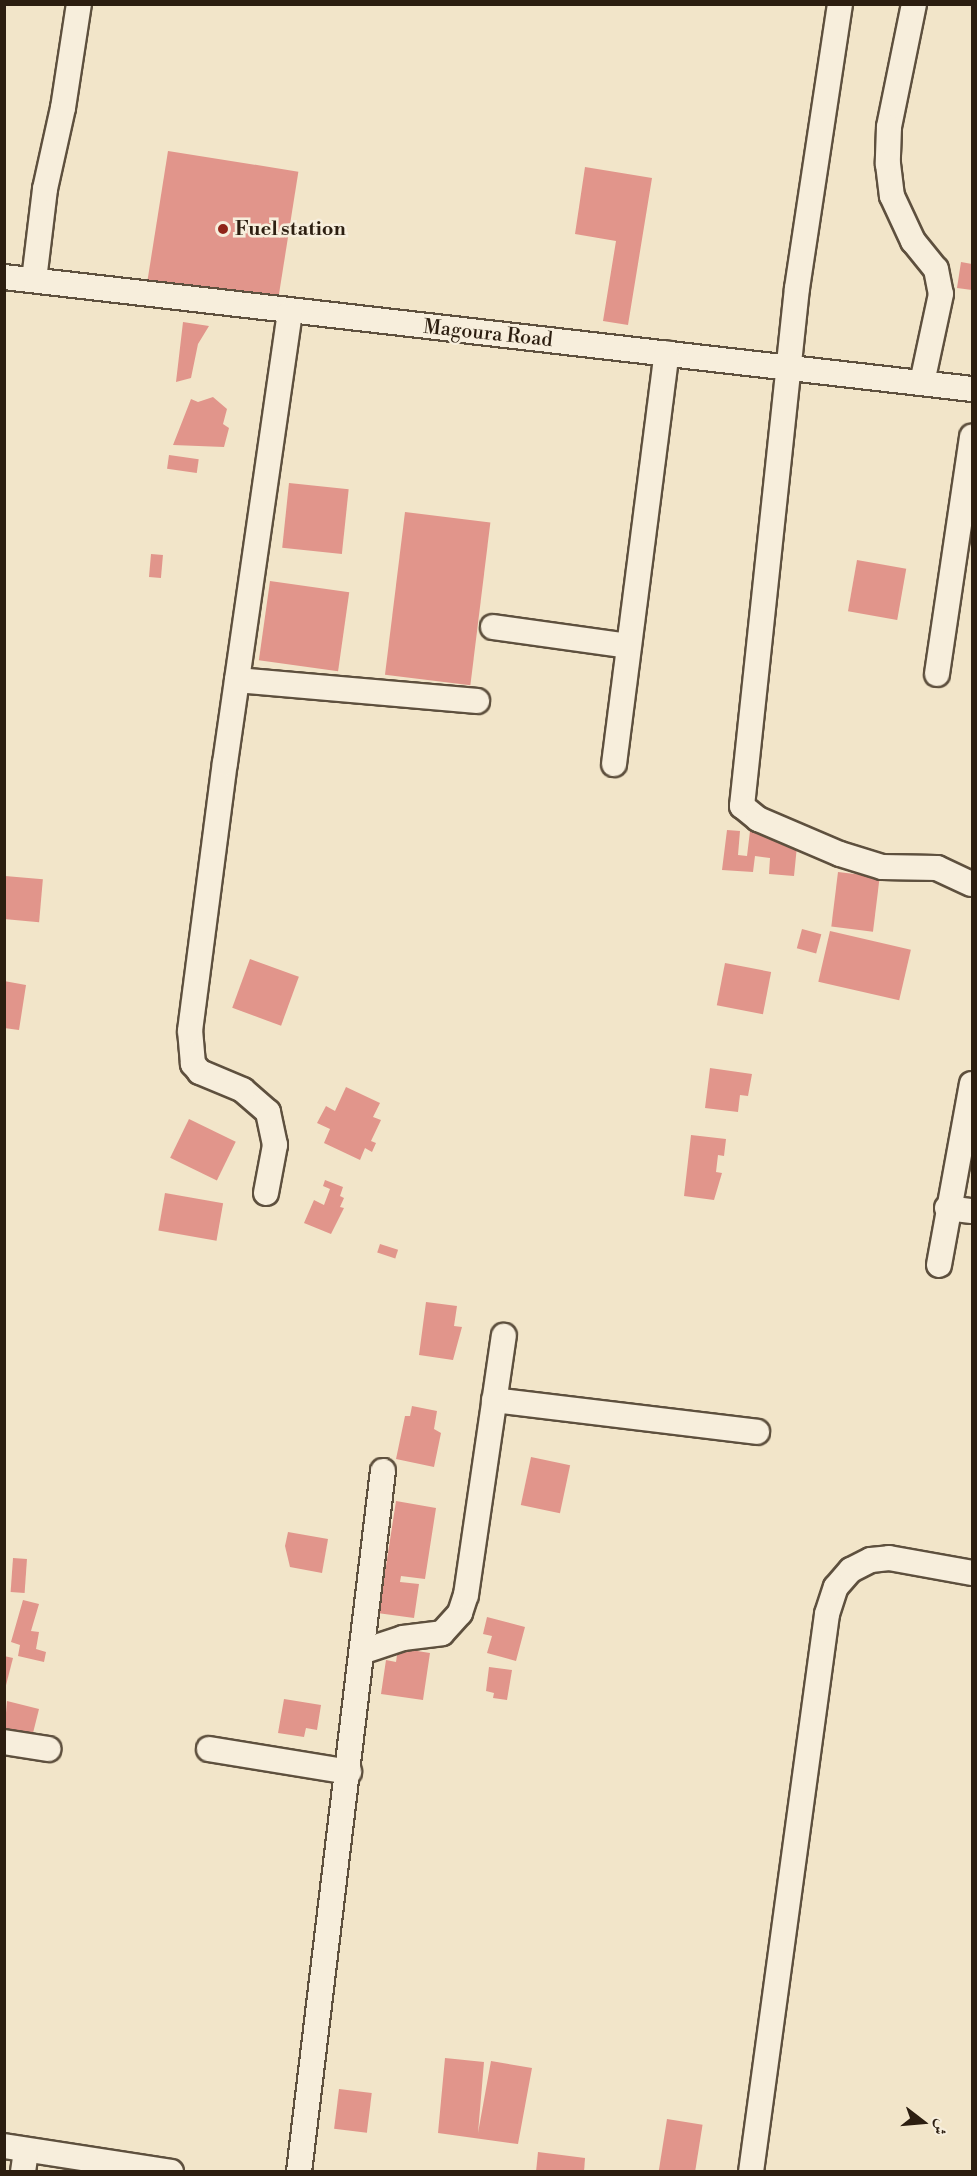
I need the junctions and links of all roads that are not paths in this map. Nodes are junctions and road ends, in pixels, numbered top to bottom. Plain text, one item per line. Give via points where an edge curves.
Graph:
1 (79, 4) edge
2 (840, 4) edge
3 (914, 4) edge
4 (4, 277) edge
5 (34, 280) junction
6 (290, 313) junction
7 (667, 353) junction
8 (791, 369) junction
9 (922, 383) junction
10 (972, 389) edge
11 (972, 437) edge
12 (493, 627) dead end
13 (629, 646) junction
14 (937, 674) dead end
15 (237, 680) junction
16 (477, 701) dead end
17 (614, 764) dead end
18 (972, 884) edge
19 (972, 1084) edge
20 (266, 1193) dead end
21 (947, 1208) junction
22 (972, 1210) edge
23 (939, 1265) dead end
24 (504, 1336) dead end
25 (494, 1400) junction
26 (757, 1432) dead end
27 (383, 1471) dead end
28 (972, 1573) edge
29 (364, 1651) junction
30 (4, 1742) edge
31 (48, 1749) dead end
32 (209, 1749) dead end
33 (349, 1772) junction
34 (18, 2156) edge
35 (171, 2172) edge
36 (299, 2172) edge
37 (751, 2172) edge

1 - 5 street via 63,108 45,189
2 - 8 street via 797,288
3 - 9 street via 889,127 888,164 892,196 913,241 936,269 941,294
4 - 5 street, Magoura Road
5 - 6 street, Magoura Road
6 - 7 street, Magoura Road
6 - 15 street
7 - 8 street, Magoura Road
7 - 13 street
8 - 9 street, Magoura Road
8 - 18 street via 742,806 758,819 840,854 882,867 937,868
9 - 10 street, Magoura Road
11 - 14 street
12 - 13 street
13 - 17 street
15 - 16 street
15 - 20 street via 191,1050 193,1064 200,1072 243,1090 268,1112 275,1145
19 - 21 street
21 - 22 street
21 - 23 street
24 - 25 street
25 - 26 street
25 - 29 street via 466,1595 460,1612 442,1633 403,1638
27 - 29 street
28 - 37 street via 889,1558 871,1560 851,1570 836,1587 827,1614
29 - 33 street
30 - 31 street
32 - 33 street
33 - 36 street
34 - 35 street

